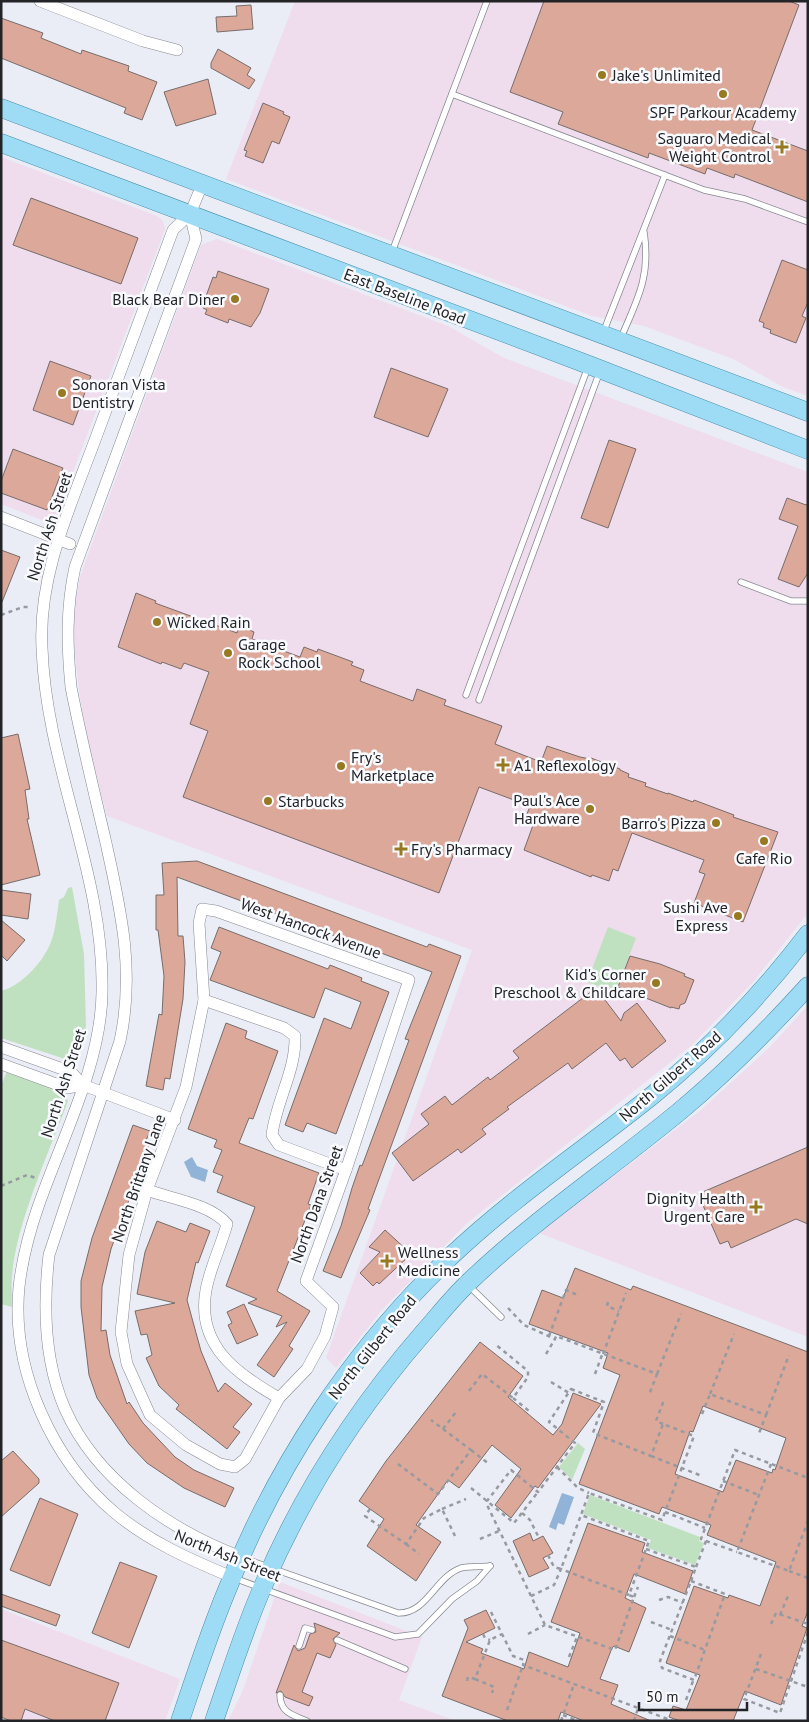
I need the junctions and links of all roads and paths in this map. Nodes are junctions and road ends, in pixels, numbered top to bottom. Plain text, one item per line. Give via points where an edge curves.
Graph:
1 (40, 1) edge
2 (487, 1) edge
3 (177, 50) dead end
4 (452, 94) junction
5 (1, 108) edge
6 (1, 143) edge
7 (666, 175) junction
8 (202, 185) junction
9 (190, 214) junction
10 (808, 222) edge
11 (644, 232) junction
12 (390, 256) junction
13 (602, 336) junction
14 (619, 342) junction
15 (595, 367) junction
16 (808, 412) edge
17 (808, 450) edge
18 (1, 518) edge
19 (58, 539) junction
20 (70, 544) dead end
21 (740, 582) dead end
22 (808, 601) edge
23 (43, 608) junction
24 (1, 614) edge
25 (466, 695) dead end
26 (479, 700) dead end
27 (202, 909) joint
28 (808, 934) edge
29 (409, 980) joint
30 (808, 986) edge
31 (204, 1000) junction
32 (1, 1047) edge
33 (1, 1064) edge
34 (83, 1085) junction
35 (104, 1093) junction
36 (175, 1120) junction
37 (346, 1170) junction
38 (47, 1182) junction
39 (1, 1186) edge
40 (148, 1190) junction
41 (467, 1284) junction
42 (576, 1290) dead end
43 (626, 1293) dead end
44 (608, 1302) dead end
45 (508, 1308) dead end
46 (619, 1311) junction
47 (681, 1314) dead end
48 (501, 1317) dead end
49 (734, 1334) dead end
50 (549, 1336) junction
51 (555, 1339) junction
52 (495, 1344) dead end
53 (546, 1354) dead end
54 (602, 1354) junction
55 (789, 1355) dead end
56 (595, 1374) dead end
57 (657, 1374) junction
58 (551, 1382) dead end
59 (470, 1391) dead end
60 (569, 1394) junction
61 (649, 1394) dead end
62 (710, 1394) junction
63 (280, 1398) junction
64 (513, 1398) junction
65 (664, 1400) dead end
66 (529, 1411) dead end
67 (456, 1412) dead end
68 (702, 1414) dead end
69 (766, 1415) junction
70 (432, 1420) dead end
71 (662, 1424) junction
72 (443, 1429) junction
73 (758, 1436) dead end
74 (471, 1450) junction
75 (651, 1456) junction
76 (398, 1464) dead end
77 (489, 1464) dead end
78 (771, 1464) junction
79 (235, 1467) joint
80 (557, 1467) junction
81 (682, 1468) junction
82 (702, 1476) dead end
83 (808, 1478) edge
84 (723, 1481) junction
85 (471, 1488) dead end
86 (538, 1492) junction
87 (589, 1493) junction
88 (758, 1495) junction
89 (466, 1499) dead end
90 (487, 1501) junction
91 (370, 1509) dead end
92 (442, 1509) junction
93 (665, 1512) junction
94 (522, 1513) junction
95 (581, 1515) junction
96 (808, 1521) edge
97 (705, 1528) junction
98 (499, 1531) junction
99 (455, 1536) dead end
100 (539, 1538) dead end
101 (480, 1539) dead end
102 (706, 1541) junction
103 (406, 1544) junction
104 (646, 1549) junction
105 (737, 1552) junction
106 (419, 1554) dead end
107 (548, 1556) dead end
108 (242, 1557) junction
109 (272, 1566) junction
110 (696, 1567) junction
111 (561, 1569) junction
112 (789, 1571) junction
113 (232, 1577) junction
114 (808, 1578) edge
115 (691, 1581) junction
116 (262, 1587) junction
117 (638, 1587) dead end
118 (629, 1595) junction
119 (531, 1596) junction
120 (788, 1596) dead end
121 (634, 1597) junction
122 (659, 1600) dead end
123 (683, 1603) junction
124 (491, 1612) dead end
125 (780, 1615) junction
126 (651, 1622) dead end
127 (771, 1624) dead end
128 (808, 1624) edge
129 (545, 1625) junction
130 (312, 1630) dead end
131 (672, 1630) junction
132 (808, 1632) edge
133 (483, 1634) dead end
134 (502, 1634) junction
135 (528, 1634) dead end
136 (670, 1636) junction
137 (577, 1637) junction
138 (337, 1640) dead end
139 (490, 1640) junction
140 (299, 1646) dead end
141 (705, 1650) junction
142 (761, 1654) dead end
143 (568, 1657) dead end
144 (523, 1665) junction
145 (405, 1669) dead end
146 (756, 1669) junction
147 (475, 1680) junction
148 (694, 1680) junction
149 (467, 1681) dead end
150 (791, 1681) junction
151 (574, 1684) junction
152 (808, 1687) edge
153 (492, 1693) dead end
154 (280, 1695) dead end
155 (686, 1700) dead end
156 (638, 1708) junction
157 (507, 1710) dead end
158 (563, 1715) junction
159 (180, 1721) edge
160 (214, 1721) edge
161 (307, 1721) edge
162 (561, 1721) edge
163 (578, 1721) edge
164 (634, 1721) edge
165 (673, 1721) edge

1 - 3 street via 143,41
2 - 4 lane
4 - 7 lane
4 - 12 lane
5 - 8 main road, East Baseline Road
6 - 9 main road, East Baseline Road
7 - 10 lane
7 - 11 lane
8 - 9 street, North Ash Street
8 - 12 main road, East Baseline Road
9 - 15 main road, East Baseline Road
9 - 19 street, North Ash Street via 173,230
9 - 35 street, North Ash Street via 196,239 77,561 68,604 71,687 126,944 126,1012
11 - 13 lane
11 - 14 lane via 646,272
12 - 13 main road, East Baseline Road
13 - 14 main road, East Baseline Road
14 - 16 main road, East Baseline Road
15 - 17 main road, East Baseline Road
15 - 25 lane
15 - 26 lane
18 - 19 street
19 - 20 street
19 - 23 street, North Ash Street
21 - 22 lane via 791,601
23 - 24 path via 23,607
23 - 34 street, North Ash Street via 44,682 58,758 93,903 101,955 101,1015
27 - 29 street, West Hancock Avenue via 216,911
27 - 31 street, North Brittany Lane via 199,922
28 - 108 main road, North Gilbert Road via 761,992 690,1063 523,1193 416,1291 319,1413 269,1500
29 - 37 street, North Dana Street
30 - 41 main road, North Gilbert Road via 713,1083 522,1234
31 - 36 street, North Brittany Lane via 186,1087
31 - 37 street via 284,1028 295,1036 291,1070 273,1122 272,1135 279,1145
32 - 34 street via 71,1072
33 - 34 street via 67,1088
34 - 35 street
34 - 38 street, North Ash Street
35 - 36 street
35 - 108 street, North Ash Street via 49,1255 46,1326 64,1407 89,1450 130,1493 179,1527
36 - 40 street, North Brittany Lane
37 - 63 street, North Dana Street via 306,1281 332,1307 325,1336 307,1369
38 - 39 path via 26,1175
38 - 113 street, North Ash Street via 28,1240 19,1290 22,1348 43,1418 66,1459 116,1514 160,1544
40 - 63 street via 220,1216 227,1224 206,1290 205,1315 209,1332 220,1353 245,1378
40 - 79 street, North Brittany Lane via 129,1255 123,1298 121,1332 127,1364 150,1415 186,1445 220,1464
41 - 48 lane
41 - 109 main road, North Gilbert Road via 396,1364 359,1413 301,1506
42 - 50 path via 575,1294 566,1290
43 - 46 path
44 - 46 path via 607,1306
45 - 50 path via 524,1325
46 - 54 path
47 - 57 path
49 - 62 path
50 - 51 path
51 - 53 path
51 - 54 path via 556,1336
52 - 64 path via 528,1372
54 - 56 path
54 - 57 path
55 - 69 path
57 - 61 path
58 - 60 path
59 - 64 path via 482,1374
60 - 75 path via 571,1389 604,1402 593,1433
60 - 80 path via 548,1422 575,1443
62 - 68 path
62 - 69 path
63 - 79 street, North Dana Street via 244,1459
64 - 66 path
65 - 71 path via 656,1421
67 - 72 path
69 - 73 path
70 - 72 path
71 - 75 path
71 - 81 path via 694,1436
72 - 74 path
74 - 76 path via 438,1494
74 - 77 path
75 - 81 path
78 - 83 path
78 - 84 path via 735,1450
78 - 88 path
80 - 86 path
80 - 87 path via 578,1488
81 - 82 path
81 - 93 path
84 - 88 path
84 - 97 path
85 - 90 path
86 - 90 path via 511,1470
86 - 94 path
87 - 93 path via 662,1520
87 - 95 path
88 - 105 path
89 - 92 path
90 - 94 path via 514,1524
90 - 98 path
91 - 103 path via 365,1516
92 - 99 path
92 - 103 path via 424,1518
93 - 97 path
94 - 100 path via 530,1520
95 - 104 path via 649,1541
95 - 111 path
96 - 112 path
97 - 102 path via 701,1539
98 - 101 path
98 - 119 path
102 - 105 path
102 - 110 path
103 - 106 path
104 - 110 path
104 - 118 path
105 - 112 path
107 - 111 path via 554,1567
108 - 109 lane, North Ash Street
108 - 113 main road, North Gilbert Road
109 - 116 main road, North Gilbert Road
109 - 116 lane, North Ash Street via 398,1613 409,1613 461,1568 490,1566 418,1634 395,1636
110 - 115 path
111 - 118 path
111 - 119 path via 554,1586
112 - 114 path
113 - 116 lane, North Ash Street
113 - 159 main road, North Gilbert Road
115 - 123 path
115 - 141 path via 725,1594
116 - 160 main road, North Gilbert Road
117 - 121 path
118 - 121 path
119 - 129 path
120 - 125 path
121 - 137 path via 615,1650
122 - 123 path via 668,1597
123 - 131 path
124 - 134 path
125 - 127 path via 776,1613
125 - 128 path
126 - 131 path
129 - 135 path
129 - 137 path
130 - 140 lane via 305,1628
131 - 136 path
132 - 150 path
133 - 139 path
134 - 139 path
134 - 144 path via 513,1656 524,1660
136 - 141 path
136 - 148 path via 660,1661 662,1668
137 - 143 path
138 - 145 lane
139 - 147 path
141 - 148 path
142 - 146 path
144 - 151 path
144 - 157 path
146 - 150 path
146 - 150 path via 744,1699 780,1713
147 - 149 path via 468,1677
147 - 153 path via 494,1687
148 - 155 path
150 - 152 path
151 - 156 path
151 - 158 path
154 - 161 lane via 282,1708
156 - 164 path
156 - 165 path
158 - 162 path
158 - 163 path

